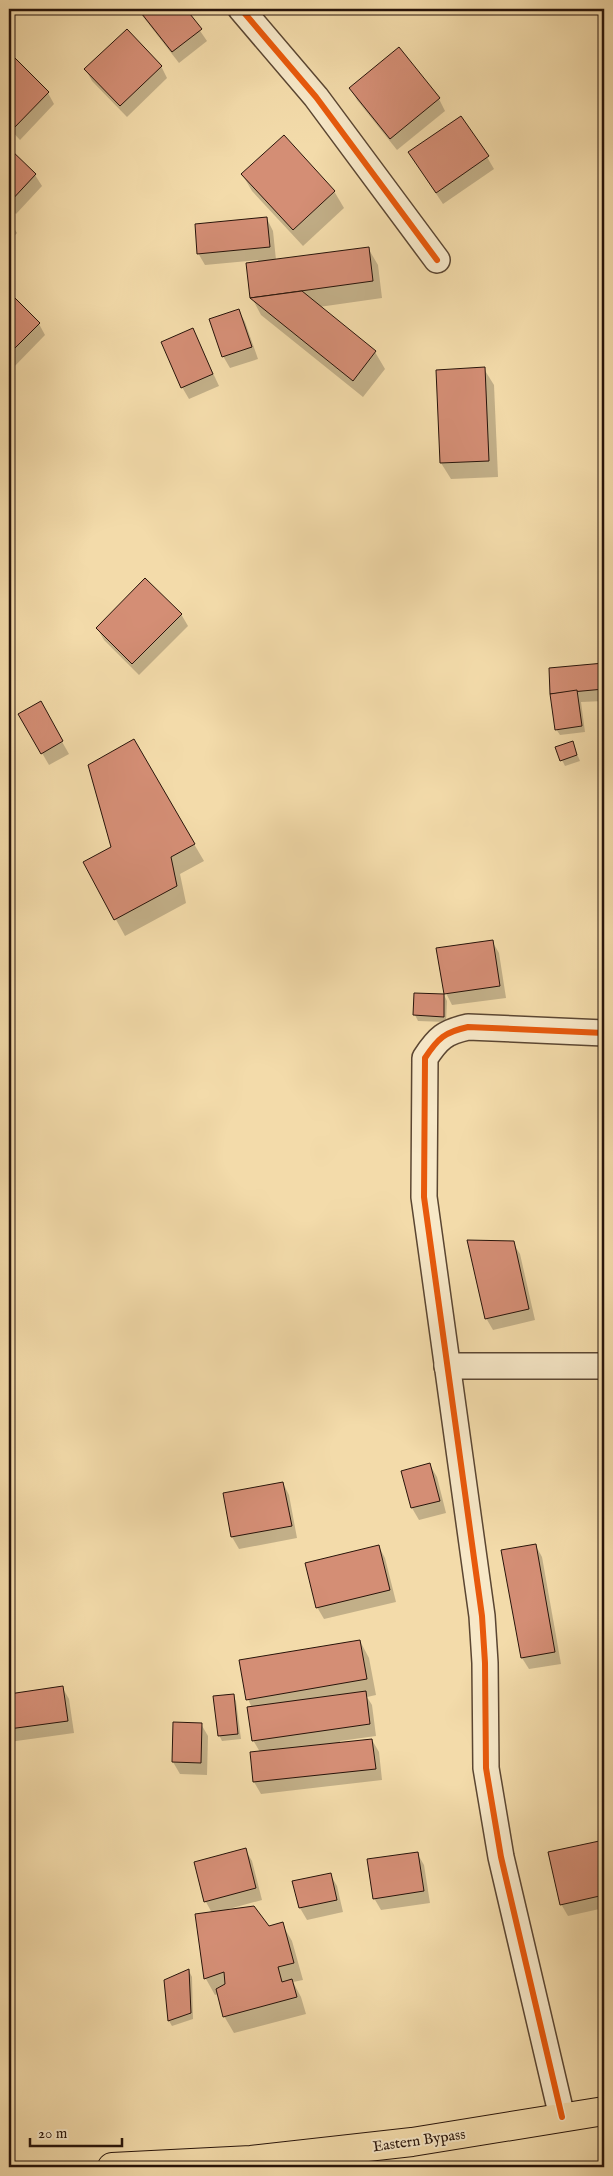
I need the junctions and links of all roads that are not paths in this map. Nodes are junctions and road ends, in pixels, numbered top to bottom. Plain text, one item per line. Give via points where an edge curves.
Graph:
1 (241, 9) edge
2 (438, 260) dead end
3 (604, 1033) edge
4 (447, 1366) junction
5 (604, 1366) edge
6 (604, 2111) edge
7 (562, 2117) junction
8 (112, 2167) edge

1 - 2 street via 316,97
3 - 4 street via 468,1027 453,1030 437,1040 425,1058 424,1197
4 - 5 street
4 - 7 street via 482,1616 486,1768 500,1857
6 - 7 main road, Eastern Bypass
7 - 8 main road, Eastern Bypass via 412,2142 251,2160

